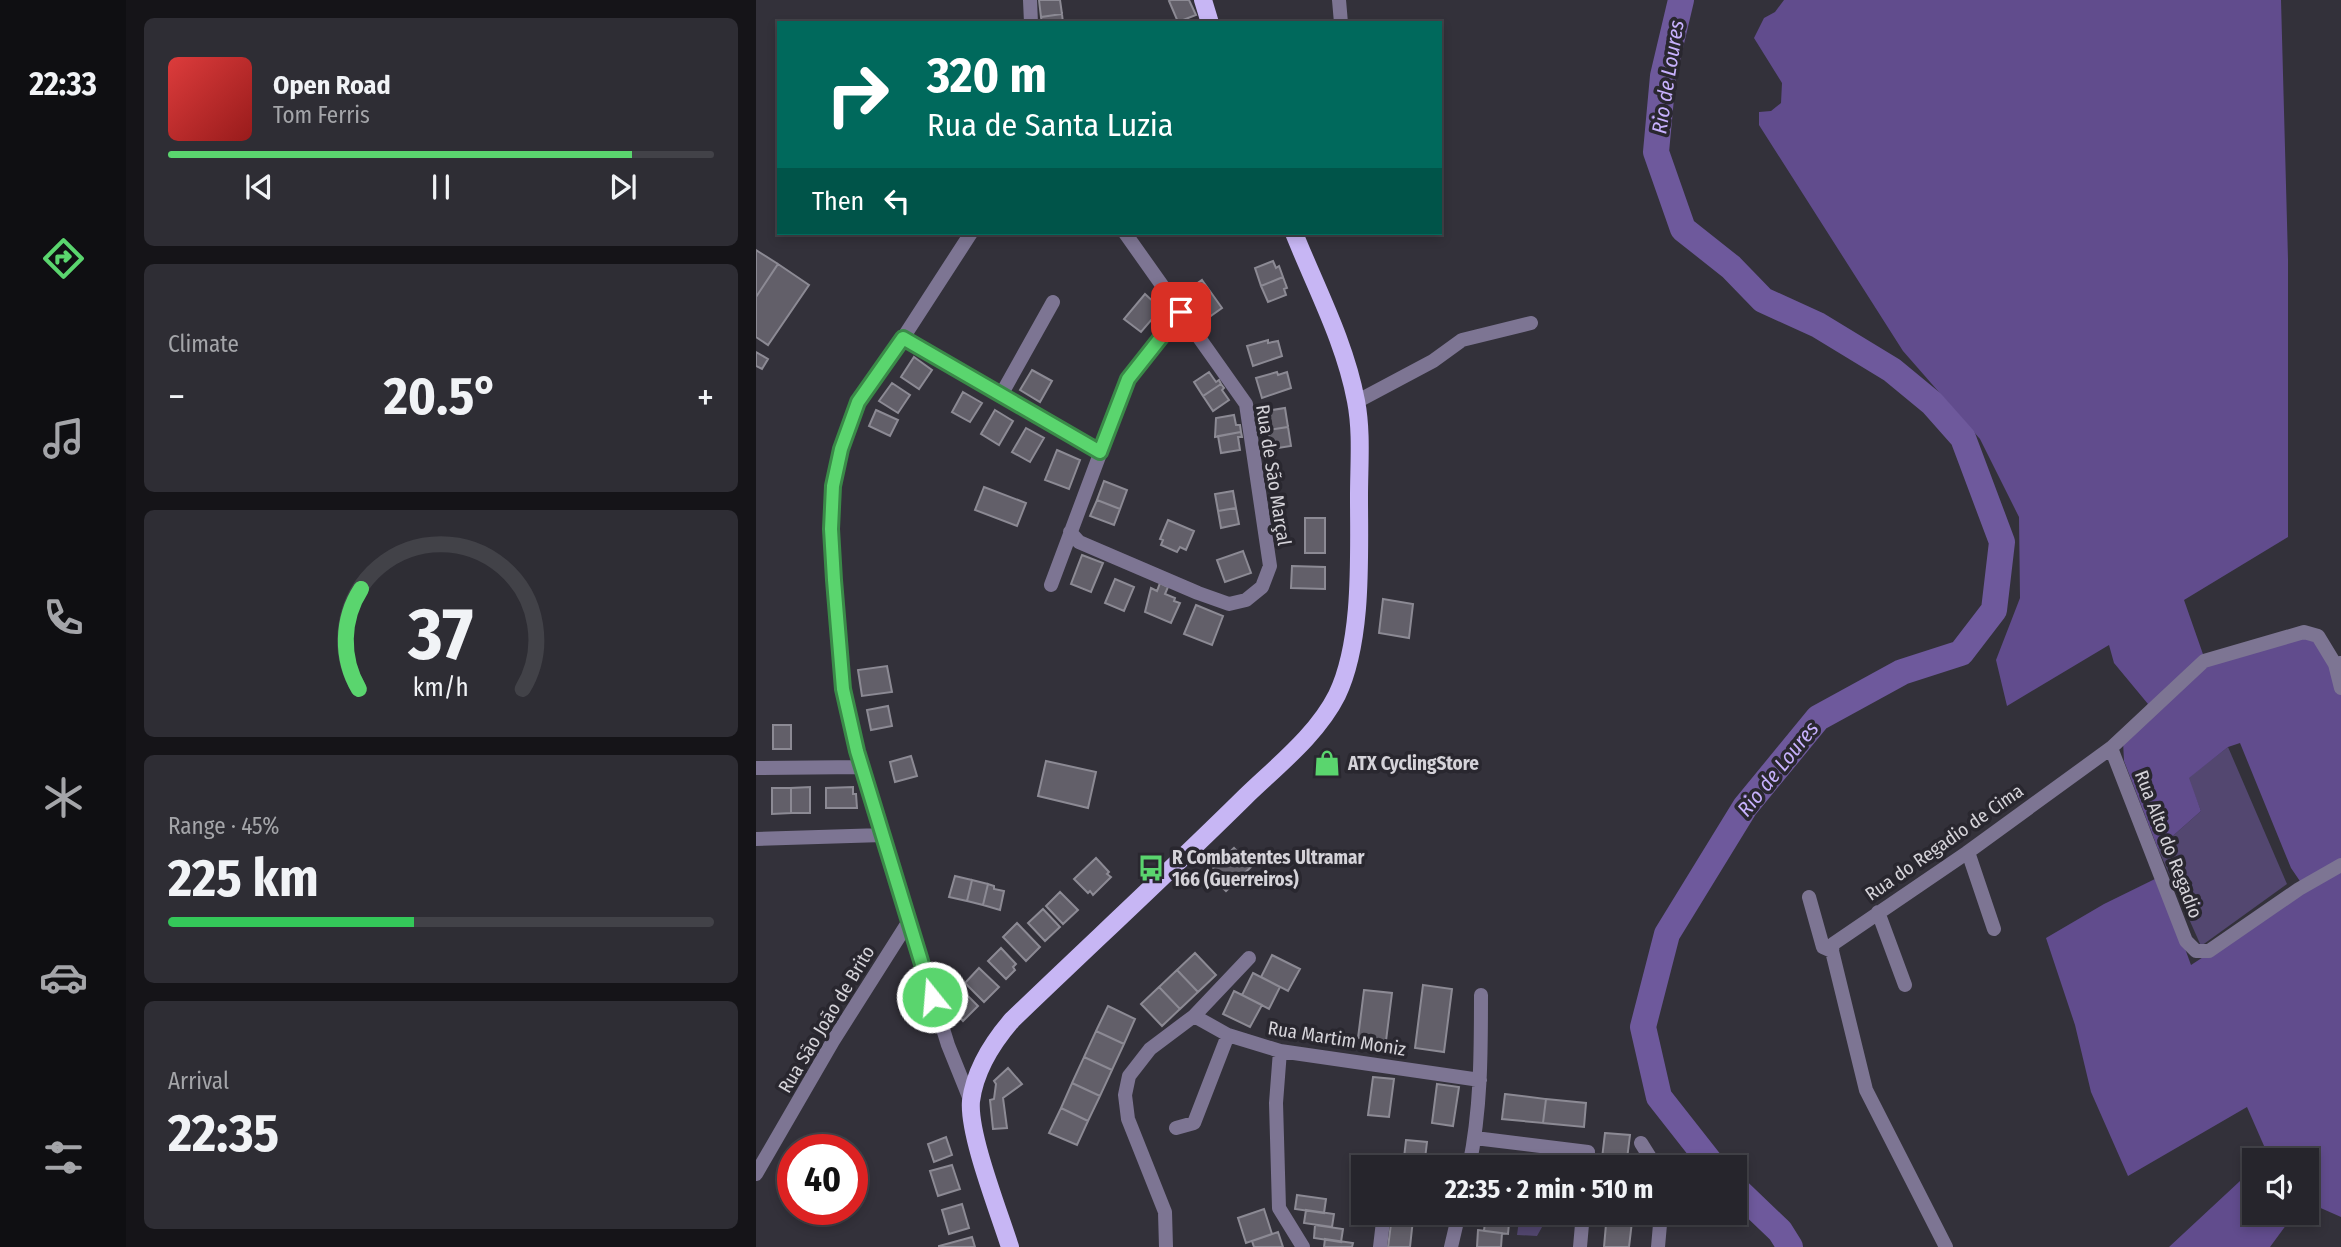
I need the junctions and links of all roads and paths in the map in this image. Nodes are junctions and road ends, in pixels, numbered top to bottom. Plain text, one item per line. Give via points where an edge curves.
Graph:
1 (1030, 0) edge
2 (1202, 0) edge
3 (1339, 0) edge
4 (1031, 21) edge
5 (1209, 21) edge
6 (1341, 21) edge
7 (970, 235) edge
8 (1126, 235) edge
9 (1295, 235) edge
10 (1053, 302) dead end
11 (1181, 312) junction
12 (1531, 323) dead end
13 (903, 338) junction
14 (1001, 395) junction
15 (1356, 402) junction
16 (1100, 452) junction
17 (1070, 532) junction
18 (1051, 585) dead end
19 (2338, 664) edge
20 (2341, 688) edge
21 (2111, 748) junction
22 (862, 767) junction
23 (756, 768) edge
24 (883, 835) junction
25 (756, 839) edge
26 (1968, 852) junction
27 (2341, 865) edge
28 (1809, 897) dead end
29 (1878, 912) junction
30 (909, 921) junction
31 (1994, 929) dead end
32 (1832, 951) junction
33 (1250, 958) dead end
34 (1905, 985) dead end
35 (1481, 995) dead end
36 (1194, 1016) junction
37 (1228, 1035) junction
38 (1280, 1051) junction
39 (1480, 1080) junction
40 (971, 1101) junction
41 (1176, 1129) dead end
42 (1475, 1138) junction
43 (756, 1143) edge
44 (1641, 1143) dead end
45 (772, 1149) junction
46 (1471, 1155) edge
47 (1588, 1155) edge
48 (1648, 1155) edge
49 (756, 1174) edge
50 (1383, 1225) edge
51 (1456, 1225) edge
52 (1582, 1225) edge
53 (1660, 1225) edge
54 (1010, 1247) edge
55 (1166, 1247) edge
56 (1303, 1247) edge
57 (1380, 1247) edge
58 (1451, 1247) edge
59 (1580, 1247) edge
60 (1658, 1247) edge
61 (1947, 1247) edge

1 - 4 street
2 - 5 main road
3 - 6 street
7 - 13 street
8 - 11 street, Rua de São Marçal
9 - 15 main road via 1342,348
10 - 14 street
11 - 16 street via 1128,379
11 - 17 street, Rua de São Marçal via 1246,404 1270,566 1262,587 1246,600 1229,604 1079,542
12 - 15 street via 1462,340
13 - 14 street
13 - 22 street via 858,402 833,486 831,529 843,689
14 - 16 street
15 - 40 main road via 1359,556 1350,659 1329,708 1183,859 1012,1020 988,1052
16 - 17 street
17 - 18 street
19 - 20 street, Rua do Regadio de Cima
19 - 21 street, Rua do Regadio de Cima via 2318,636 2304,632 2204,662
21 - 26 street, Rua do Regadio de Cima
21 - 27 street, Rua Alto do Regadio via 2186,941 2196,951 2209,951
22 - 23 street
22 - 24 street
24 - 25 street
24 - 30 street
26 - 29 street, Rua do Regadio de Cima
26 - 31 street
28 - 32 street via 1823,947
29 - 32 street, Rua do Regadio de Cima via 1833,944
29 - 34 street
30 - 40 street via 948,1045
30 - 45 street, Rua São João de Brito
32 - 61 street via 1866,1090
33 - 36 street
35 - 39 street
36 - 37 street, Rua Martim Moniz
36 - 55 street via 1150,1049 1129,1076 1125,1096 1128,1119 1165,1212
37 - 38 street, Rua Martim Moniz
37 - 41 street via 1194,1123
38 - 39 street, Rua Martim Moniz
38 - 56 street via 1276,1103 1279,1208
39 - 42 street
40 - 54 main road via 978,1145
42 - 46 street
42 - 47 street
43 - 45 street
44 - 48 street
45 - 49 street, Rua São João de Brito
50 - 57 street
51 - 58 street
52 - 59 street
53 - 60 street

